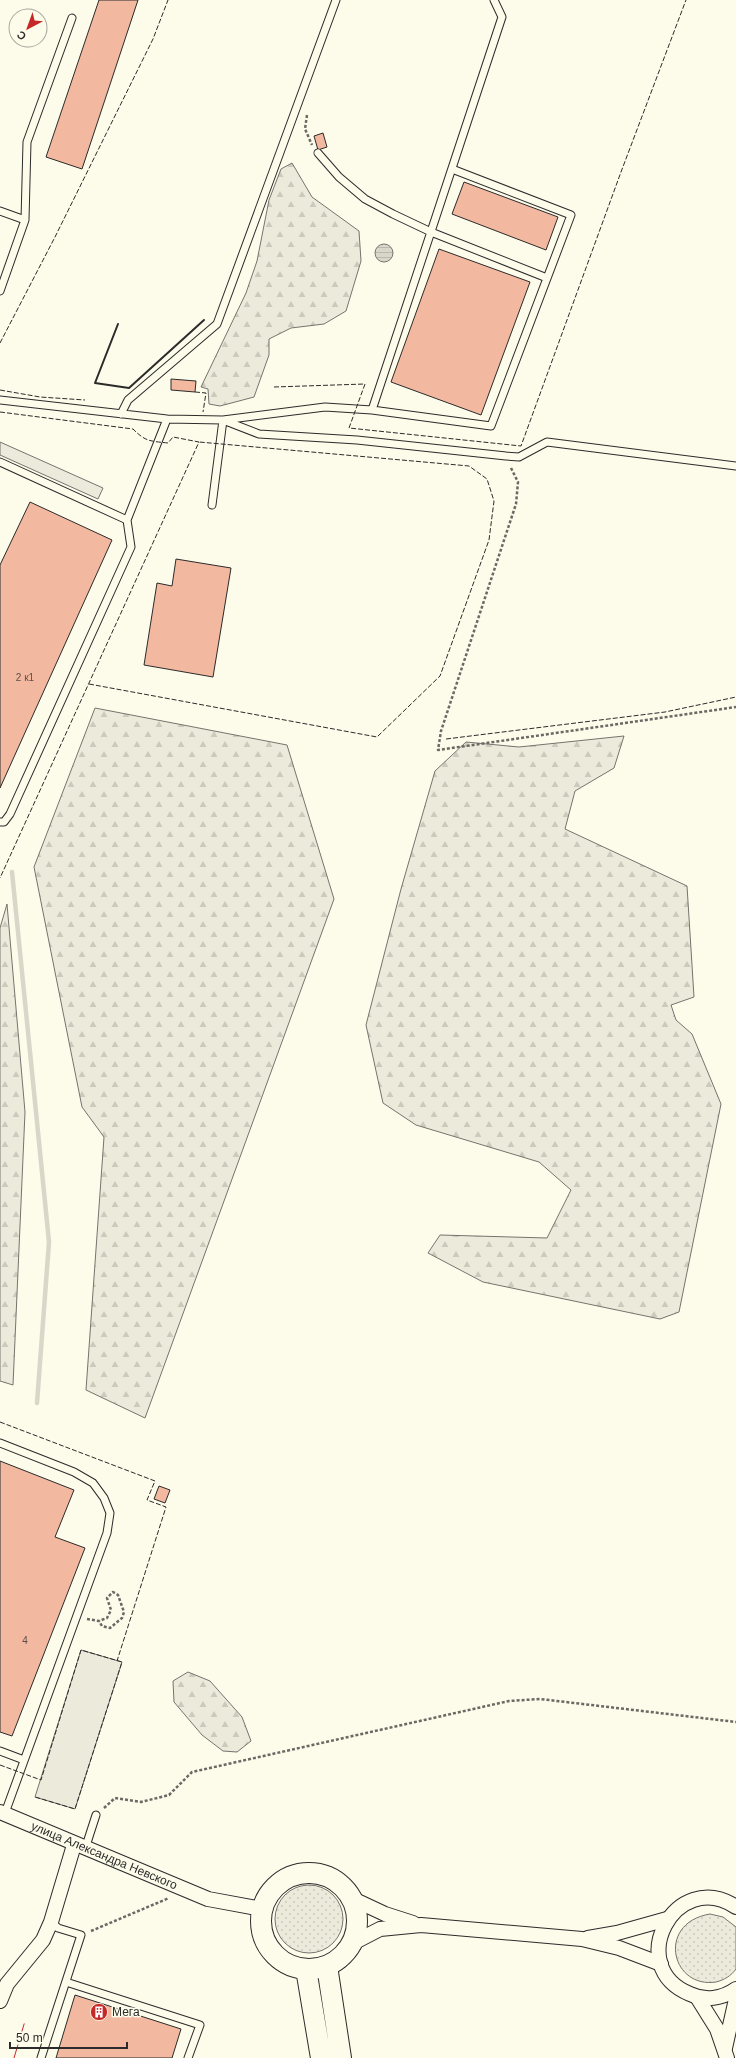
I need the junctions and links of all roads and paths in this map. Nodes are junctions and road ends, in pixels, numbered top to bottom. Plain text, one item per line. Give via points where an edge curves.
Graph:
1 (336, 0) edge
2 (494, 0) edge
3 (72, 18) dead end
4 (307, 114) dead end
5 (318, 153) joint
6 (452, 169) junction
7 (0, 211) edge
8 (25, 220) junction
9 (431, 232) junction
10 (547, 278) junction
11 (0, 291) edge
12 (0, 400) edge
13 (372, 410) junction
14 (121, 414) junction
15 (167, 420) junction
16 (224, 420) junction
17 (506, 456) junction
18 (0, 462) edge
19 (736, 466) edge
20 (212, 505) dead end
21 (127, 520) junction
22 (736, 707) edge
23 (0, 822) edge
24 (0, 1443) edge
25 (77, 1616) junction
26 (99, 1621) junction
27 (736, 1722) edge
28 (0, 1751) edge
29 (24, 1760) junction
30 (2, 1812) edge
31 (96, 1815) joint
32 (80, 1847) junction
33 (171, 1896) dead end
34 (353, 1899) junction
35 (734, 1902) edge
36 (262, 1909) junction
37 (667, 1919) junction
38 (51, 1922) junction
39 (421, 1925) junction
40 (81, 1935) junction
41 (582, 1939) junction
42 (353, 1943) junction
43 (661, 1964) junction
44 (327, 1966) junction
45 (306, 1969) junction
46 (66, 1982) junction
47 (736, 1989) edge
48 (697, 1997) junction
49 (736, 1999) edge
50 (0, 2001) edge
51 (726, 2053) edge
52 (40, 2058) edge
53 (188, 2058) edge
54 (321, 2058) edge
55 (341, 2058) edge

1 - 14 lane via 217,324 128,400
2 - 6 lane via 502,17
3 - 8 lane via 27,142
4 - 5 path via 305,129
5 - 9 lane via 339,177 365,199
6 - 9 lane
6 - 10 lane via 571,215
7 - 8 lane
8 - 11 lane
9 - 10 lane
9 - 13 lane
10 - 13 lane via 491,426
12 - 14 lane
13 - 16 lane via 325,407
14 - 15 lane
15 - 16 lane
15 - 21 lane
16 - 17 lane via 259,434 357,440
16 - 20 lane
17 - 19 lane via 519,457 547,442
17 - 22 path via 518,482 516,504 441,731 438,750
18 - 21 lane
21 - 23 lane via 131,547 10,814 4,822
24 - 25 lane via 74,1472 94,1483 104,1498 110,1513 107,1533
25 - 26 path
25 - 29 lane
26 - 26 path via 110,1615 107,1598 113,1592 118,1595 124,1612 122,1618 110,1628 102,1626
27 - 31 path via 540,1699 509,1701 192,1772 169,1795 141,1802 115,1798
28 - 29 lane
29 - 30 lane
30 - 32 street, улица Александра Невского
31 - 32 lane
32 - 36 street, улица Александра Невского via 208,1899
32 - 38 street
33 - 40 path
34 - 36 main road via 343,1885 329,1876 312,1872 295,1874 280,1881 268,1894
34 - 39 street via 385,1914
34 - 42 main road via 358,1921
35 - 37 street via 712,1898 695,1899 680,1907
36 - 45 main road via 260,1923 263,1937 270,1950 280,1960
37 - 41 street via 617,1933
37 - 43 street via 660,1933 658,1949
38 - 40 lane via 58,1928
38 - 50 street via 43,1940 6,1984
39 - 41 street
39 - 42 street via 380,1929
40 - 46 lane
41 - 43 street via 619,1948
42 - 44 main road via 342,1956
43 - 48 street via 669,1979 681,1991
44 - 45 main road
44 - 55 main road
45 - 54 main road
46 - 52 lane
46 - 53 lane via 200,2025
47 - 48 street via 729,1994 713,1998
48 - 51 street via 717,2029
49 - 51 street via 729,2023

